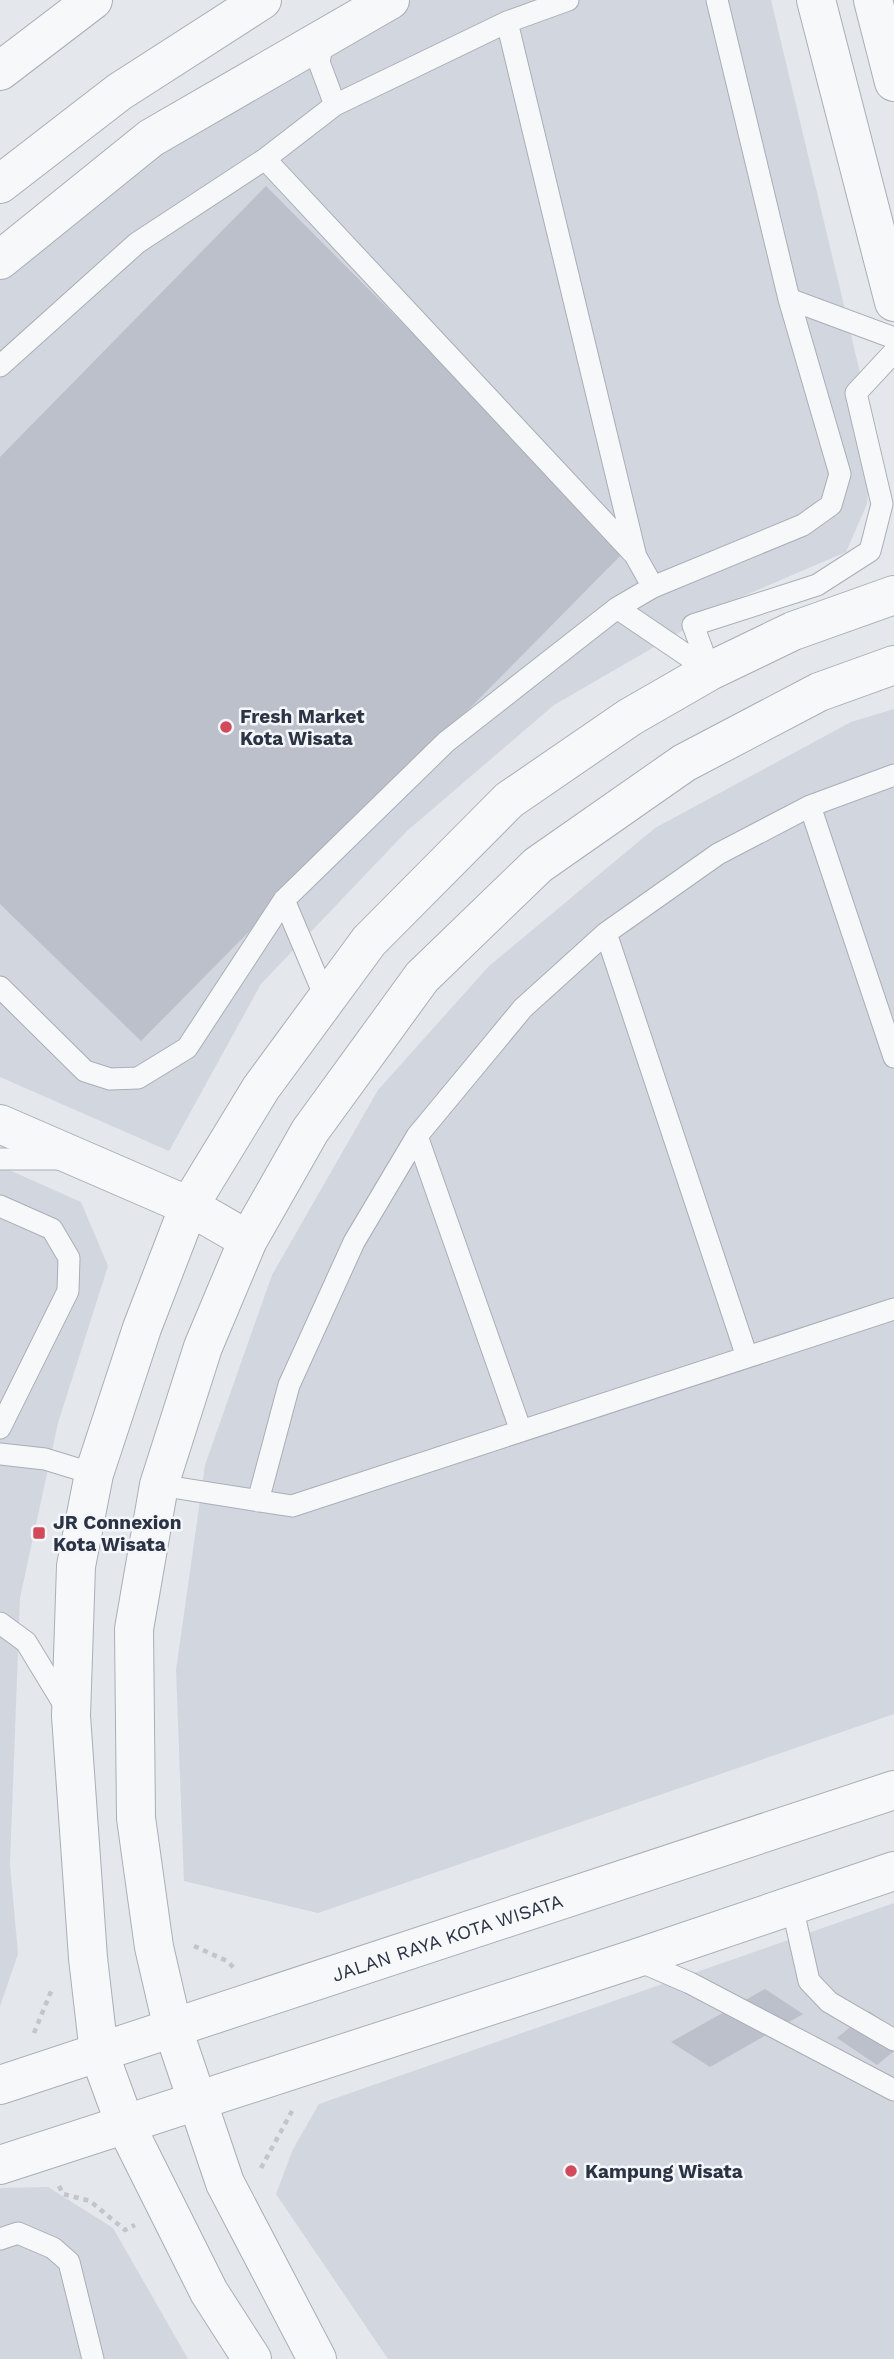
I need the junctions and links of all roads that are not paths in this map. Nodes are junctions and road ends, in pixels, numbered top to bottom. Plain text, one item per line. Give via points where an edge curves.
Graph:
1 (93, 0) edge
2 (262, 0) edge
3 (390, 0) edge
4 (568, 0) edge
5 (717, 0) edge
6 (816, 0) edge
7 (873, 0) edge
8 (507, 22) junction
9 (325, 36) junction
10 (0, 71) edge
11 (894, 82) edge
12 (335, 105) junction
13 (265, 159) junction
14 (0, 184) edge
15 (0, 260) edge
16 (789, 299) junction
17 (894, 302) edge
18 (894, 338) edge
19 (894, 352) edge
20 (0, 366) edge
21 (635, 555) junction
22 (653, 587) junction
23 (894, 595) edge
24 (617, 608) junction
25 (894, 665) edge
26 (710, 671) junction
27 (894, 775) edge
28 (810, 806) junction
29 (284, 900) junction
30 (606, 933) junction
31 (0, 987) edge
32 (325, 997) junction
33 (894, 1057) edge
34 (0, 1124) edge
35 (417, 1136) junction
36 (79, 1158) junction
37 (0, 1159) edge
38 (0, 1206) edge
39 (189, 1206) junction
40 (248, 1240) junction
41 (894, 1309) edge
42 (747, 1357) junction
43 (0, 1428) edge
44 (521, 1431) junction
45 (0, 1454) edge
46 (94, 1474) junction
47 (159, 1485) junction
48 (258, 1501) junction
49 (0, 1623) edge
50 (71, 1716) junction
51 (894, 1790) edge
52 (894, 1871) edge
53 (792, 1906) junction
54 (634, 1959) junction
55 (173, 2029) junction
56 (894, 2040) edge
57 (99, 2053) junction
58 (9, 2082) edge
59 (894, 2090) edge
60 (197, 2100) junction
61 (125, 2124) junction
62 (0, 2165) edge
63 (0, 2239) edge
64 (93, 2359) edge
65 (252, 2359) edge
66 (317, 2359) edge

1 - 10 street
2 - 14 street via 119,92
3 - 9 street
4 - 8 lane
5 - 16 lane
6 - 17 street
7 - 11 street
8 - 12 lane
8 - 21 lane
9 - 12 lane via 320,62
9 - 15 street via 151,138
12 - 13 lane
13 - 20 lane via 137,243
13 - 21 lane
16 - 18 lane
16 - 22 lane via 840,474 831,505 803,525
19 - 26 lane via 856,393 882,505 870,551 817,585 693,625
21 - 22 lane
22 - 24 lane
23 - 26 street via 793,631
24 - 26 lane
24 - 29 lane via 446,743
25 - 40 street via 819,692 684,763 538,865 422,977 310,1131
26 - 32 street via 630,717 509,800 369,941
27 - 28 lane
28 - 30 lane via 719,854
28 - 33 lane
29 - 31 lane via 187,1048 138,1078 110,1079 85,1071
29 - 32 lane
30 - 35 lane via 523,1008
30 - 42 lane
32 - 39 street via 261,1088
34 - 36 street
35 - 44 lane
35 - 48 lane via 354,1242 289,1385
36 - 37 lane
36 - 39 street
38 - 43 lane via 52,1229 69,1258 68,1291
39 - 40 street
39 - 46 street via 142,1328
40 - 47 street via 203,1347
41 - 42 lane
42 - 44 lane
44 - 48 lane via 292,1506
45 - 46 lane via 45,1459
46 - 50 street via 76,1566
47 - 48 lane
47 - 55 street via 134,1642 136,1818 154,1947
49 - 50 lane via 26,1642
50 - 57 street
51 - 55 street, JALAN RAYA KOTA WISATA
52 - 53 street
53 - 54 street
53 - 56 lane via 809,1981 829,2002
54 - 59 lane via 690,1983
54 - 60 street
55 - 57 street, JALAN RAYA KOTA WISATA
55 - 60 street
57 - 58 street, JALAN RAYA KOTA WISATA
57 - 61 street
60 - 61 street
60 - 66 street via 225,2183
61 - 62 street
61 - 65 street via 209,2292
63 - 64 lane via 18,2233 53,2248 69,2262

